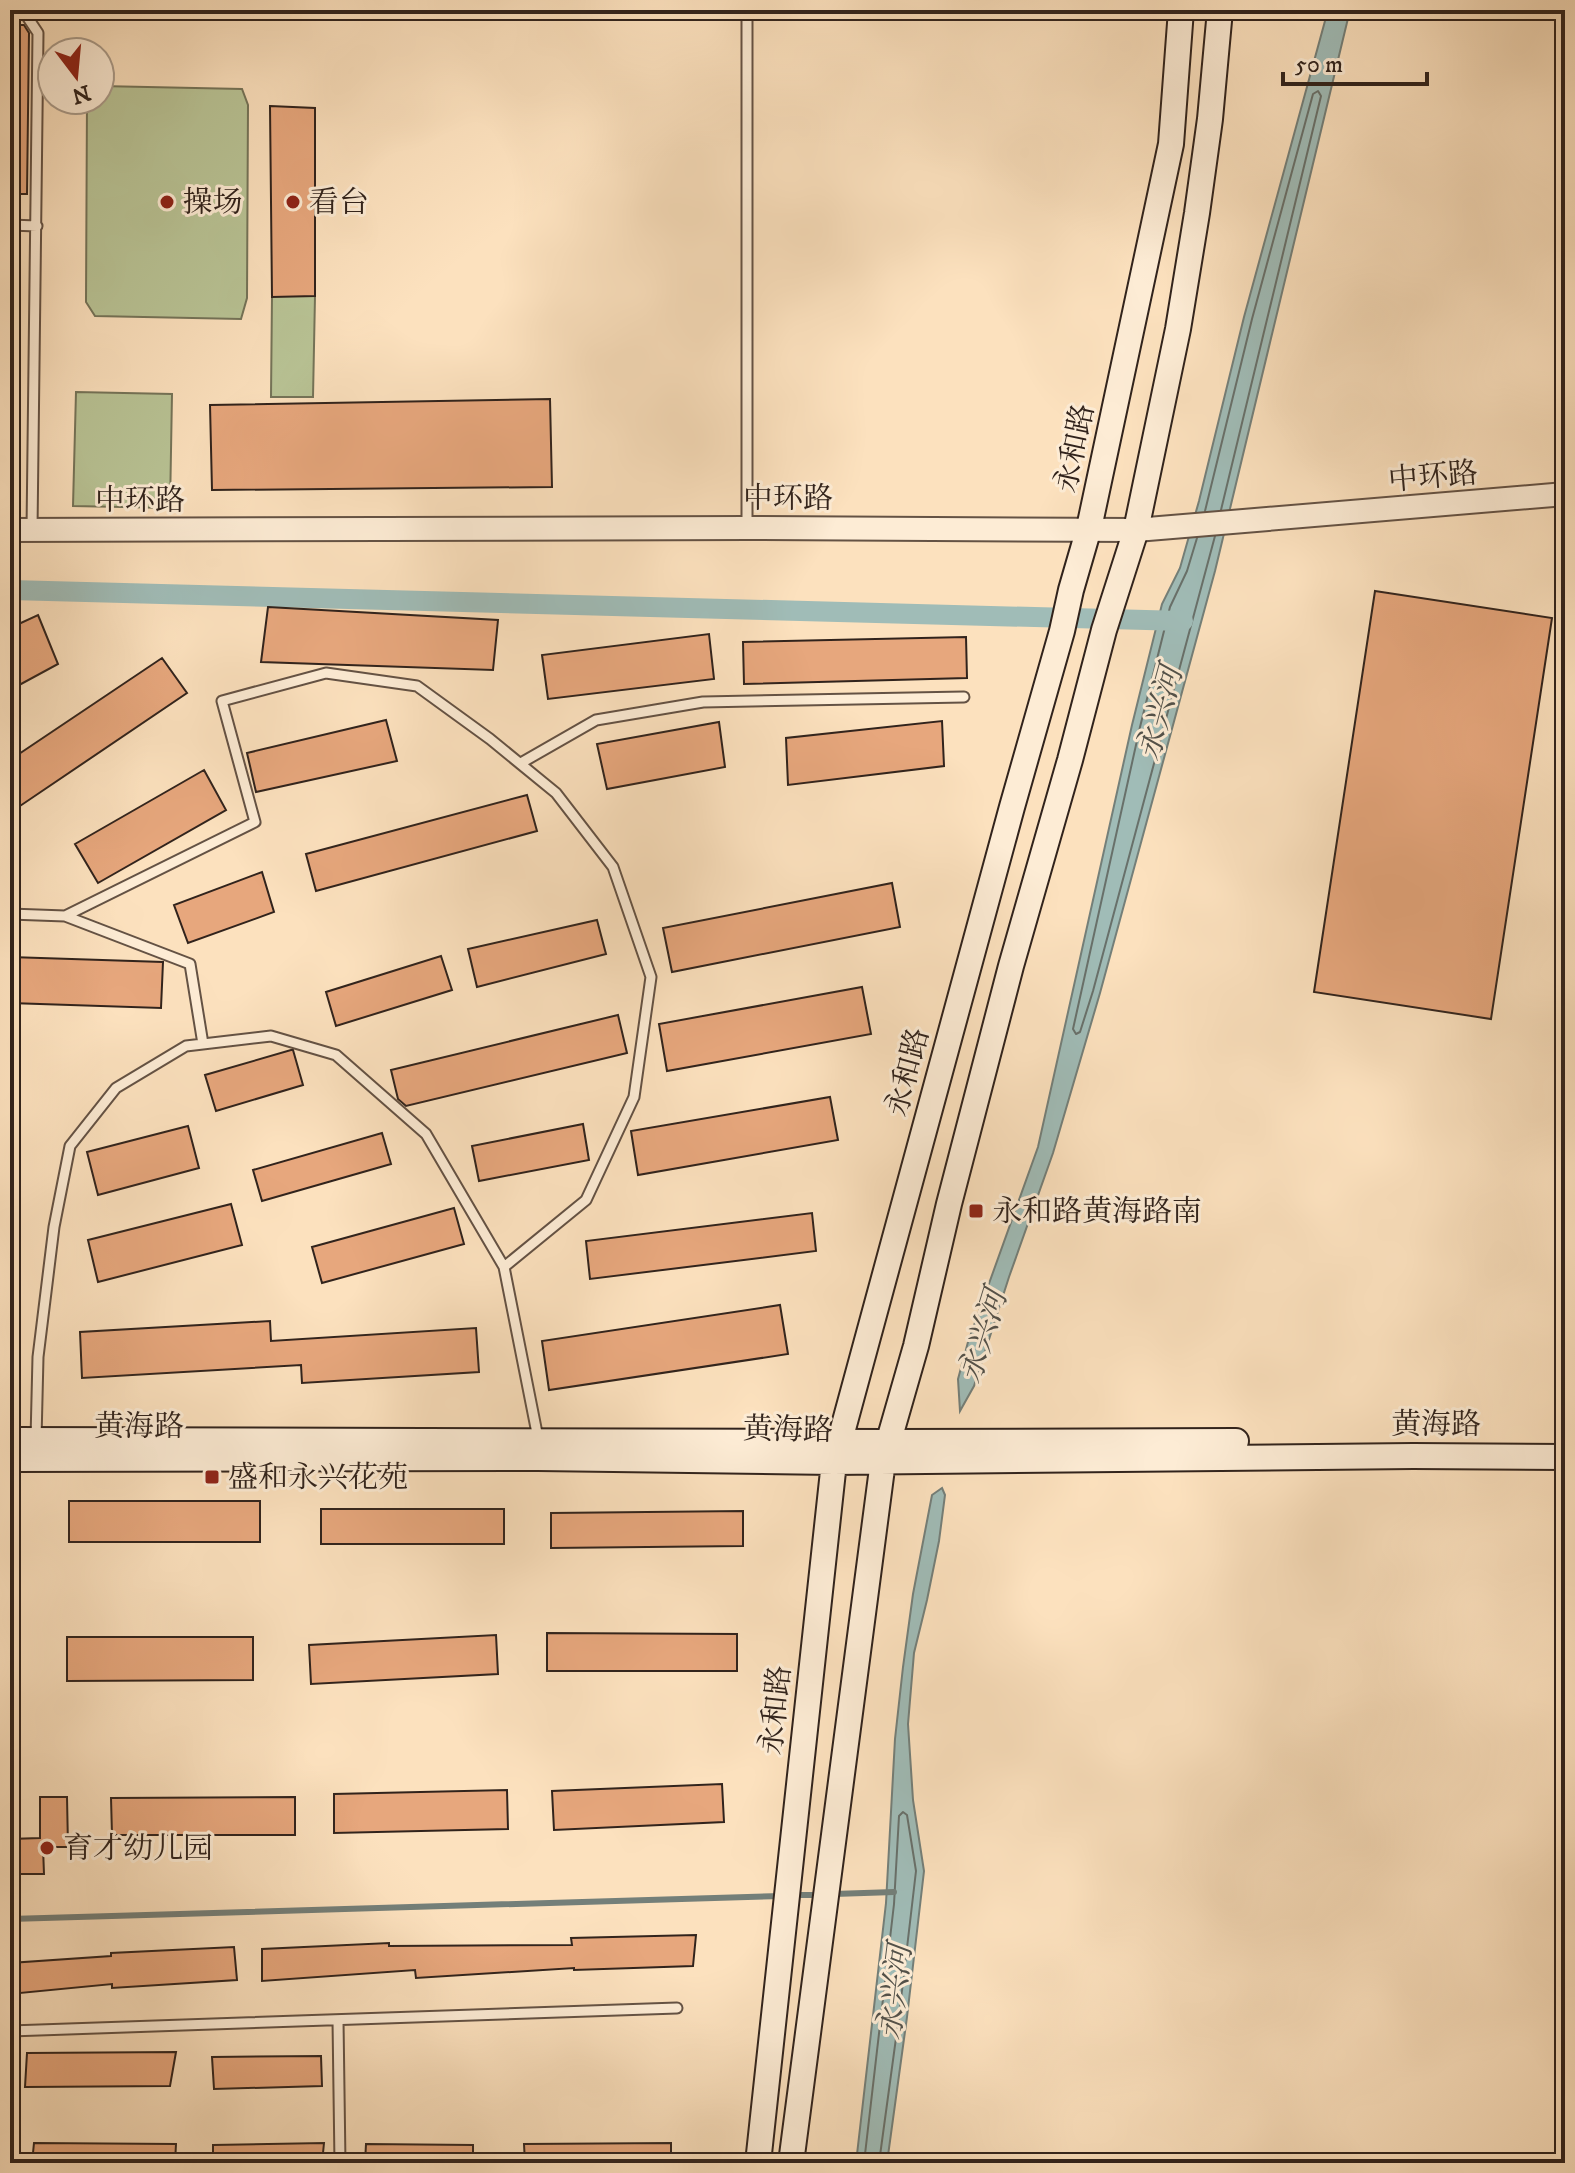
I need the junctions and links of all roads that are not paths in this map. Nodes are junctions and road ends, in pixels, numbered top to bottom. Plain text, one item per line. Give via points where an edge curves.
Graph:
1 (747, 10) edge
2 (1181, 10) edge
3 (1220, 10) edge
4 (10, 12) edge
5 (10, 225) edge
6 (37, 226) junction
7 (1565, 494) edge
8 (747, 528) junction
9 (1089, 528) junction
10 (21, 530) edge
11 (1136, 530) junction
12 (964, 697) dead end
13 (521, 763) junction
14 (10, 914) edge
15 (65, 916) junction
16 (203, 1044) junction
17 (504, 1267) junction
18 (10, 1440) edge
19 (1565, 1440) edge
20 (35, 1449) junction
21 (538, 1449) junction
22 (836, 1452) junction
23 (886, 1452) junction
24 (1565, 1457) edge
25 (10, 1459) edge
26 (677, 2008) dead end
27 (338, 2020) junction
28 (10, 2031) edge
29 (340, 2163) edge
30 (758, 2163) edge
31 (791, 2163) edge

1 - 8 lane
2 - 9 main road, 永和路 via 1171,144
3 - 11 main road via 1197,213
4 - 6 lane via 24,12 38,33
5 - 6 lane
6 - 10 lane
7 - 11 street, 中环路
8 - 9 street, 中环路
8 - 10 street, 中环路
9 - 11 street, 中环路
9 - 22 main road, 永和路
11 - 23 main road via 1011,966
12 - 13 lane via 703,702 596,720
13 - 15 lane via 417,686 326,673 222,701 255,822
13 - 17 lane via 556,793 613,867 651,977 634,1097 586,1200
14 - 15 lane
15 - 16 lane via 190,964
16 - 17 lane via 271,1036 336,1055 426,1134
16 - 20 lane via 186,1046 116,1088 70,1146 38,1357
17 - 21 lane
18 - 20 main road, 黄海路
19 - 23 main road, 黄海路
20 - 21 main road, 黄海路
20 - 25 main road, 黄海路
21 - 22 main road, 黄海路
22 - 23 main road, 黄海路
22 - 30 main road, 永和路
23 - 24 main road, 黄海路
23 - 31 main road
26 - 27 lane
27 - 28 lane
27 - 29 lane

